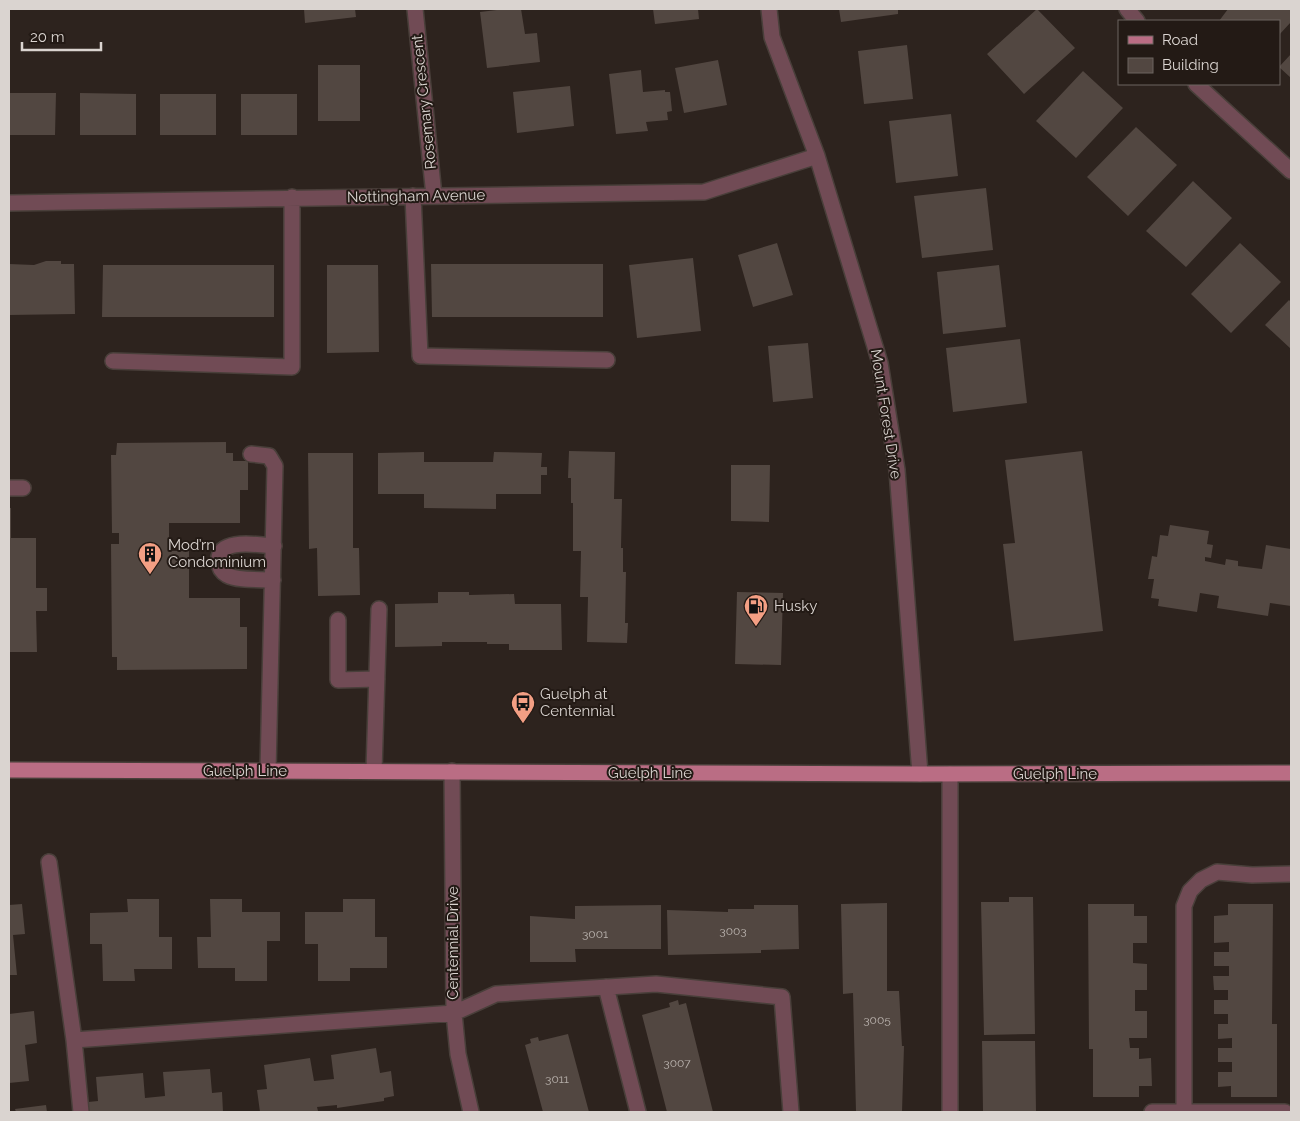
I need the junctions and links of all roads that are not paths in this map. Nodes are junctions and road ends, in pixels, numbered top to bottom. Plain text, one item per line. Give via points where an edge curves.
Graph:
1 (415, 9) edge
2 (769, 9) edge
3 (1127, 9) edge
4 (1136, 20) edge
5 (1197, 85) edge
6 (817, 156) junction
7 (1291, 171) edge
8 (413, 196) junction
9 (434, 196) junction
10 (292, 198) junction
11 (9, 203) edge
12 (607, 360) dead end
13 (113, 361) dead end
14 (251, 454) dead end
15 (274, 546) junction
16 (273, 580) junction
17 (379, 609) dead end
18 (338, 620) dead end
19 (377, 679) junction
20 (9, 770) edge
21 (268, 771) junction
22 (374, 771) junction
23 (452, 771) junction
24 (1291, 773) edge
25 (920, 774) junction
26 (950, 774) junction
27 (49, 862) dead end
28 (1291, 874) edge
29 (606, 988) junction
30 (454, 1013) junction
31 (74, 1040) junction
32 (1184, 1111) junction
33 (82, 1112) edge
34 (472, 1112) edge
35 (638, 1112) edge
36 (791, 1112) edge
37 (950, 1112) edge
38 (1152, 1112) edge
39 (1285, 1112) edge

1 - 9 street, Rosemary Crescent
2 - 6 street, Mount Forest Drive via 772,37
3 - 4 street
5 - 7 street
6 - 9 street, Nottingham Avenue via 704,192
6 - 25 street, Mount Forest Drive via 880,362 896,470
8 - 9 street, Nottingham Avenue
8 - 10 street, Nottingham Avenue
8 - 12 street via 420,356
10 - 11 street, Nottingham Avenue
10 - 13 street via 292,367
14 - 15 street via 268,456 275,466
15 - 16 street
15 - 16 street via 231,544 221,551 218,559 228,576
16 - 21 street
17 - 19 street
18 - 19 street via 338,680
19 - 22 street
20 - 21 main road, Guelph Line
21 - 22 main road, Guelph Line
22 - 23 main road, Guelph Line
23 - 25 main road, Guelph Line
23 - 30 street, Centennial Drive
24 - 26 main road, Guelph Line
25 - 26 main road, Guelph Line
26 - 37 street
27 - 31 street
28 - 32 street via 1217,872 1201,880 1190,891 1184,906
29 - 30 street via 496,994
29 - 35 street
29 - 36 street via 656,984 782,997
30 - 31 street
30 - 34 street, Centennial Drive via 458,1054
31 - 33 street
32 - 38 street
32 - 39 street

